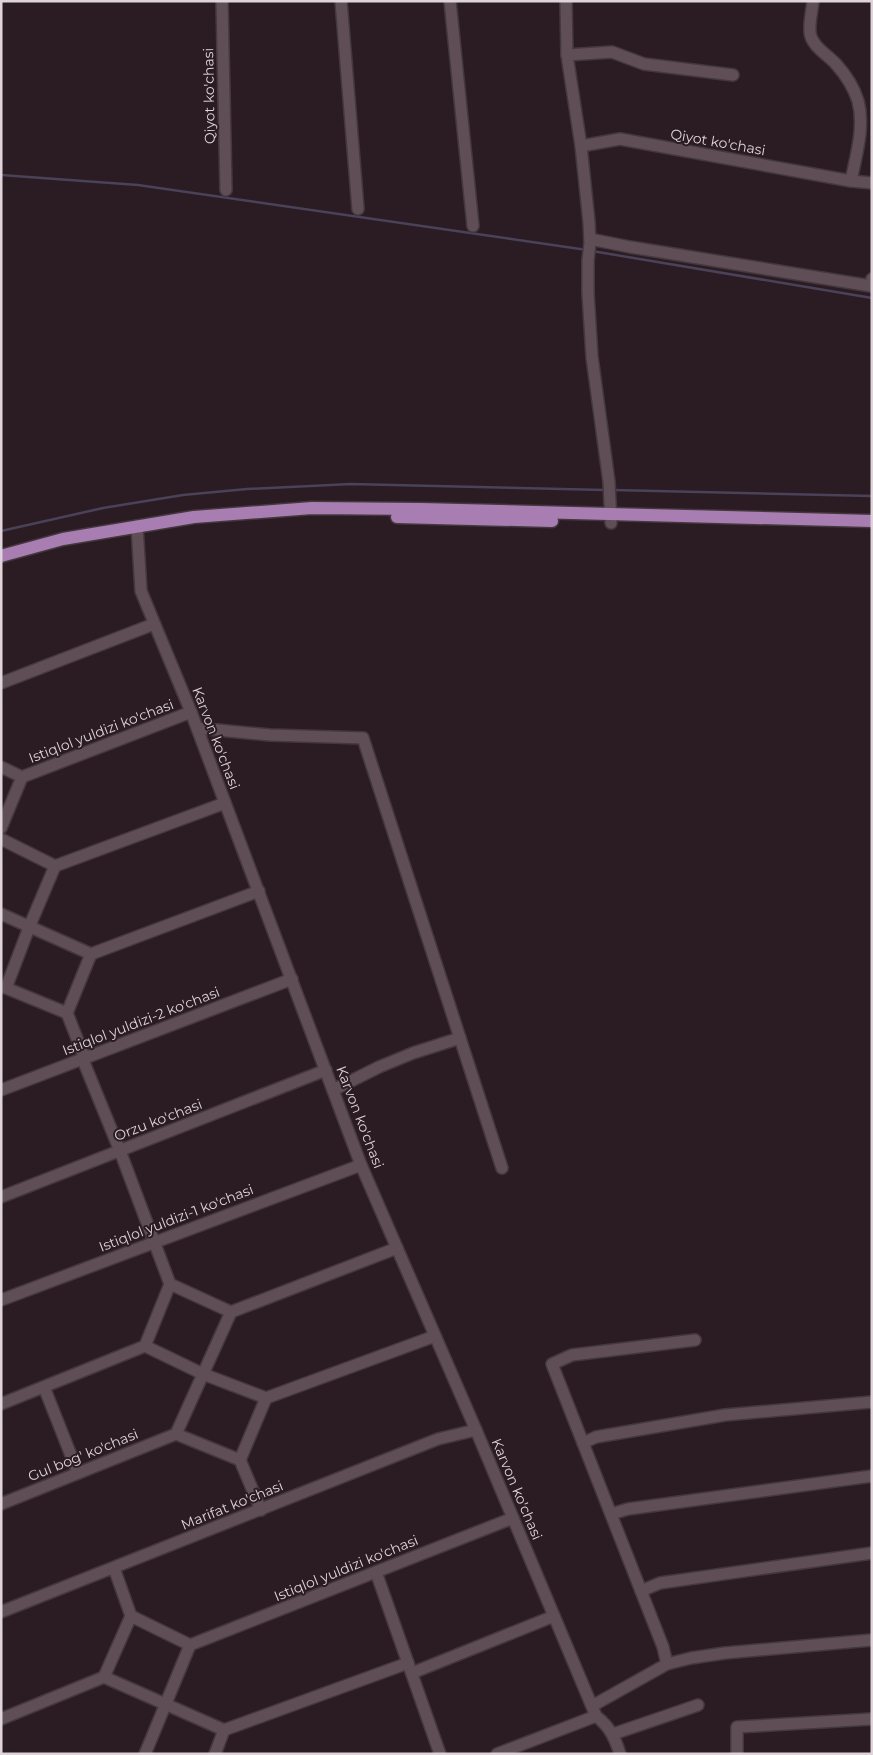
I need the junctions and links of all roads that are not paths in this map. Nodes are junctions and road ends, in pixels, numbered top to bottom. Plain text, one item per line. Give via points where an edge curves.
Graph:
1 (222, 1) edge
2 (341, 1) edge
3 (450, 1) edge
4 (566, 1) edge
5 (813, 1) edge
6 (567, 55) junction
7 (733, 75) dead end
8 (581, 146) junction
9 (851, 181) junction
10 (872, 183) edge
11 (226, 190) dead end
12 (358, 209) dead end
13 (473, 226) dead end
14 (590, 241) junction
15 (872, 279) edge
16 (611, 518) junction
17 (872, 521) edge
18 (872, 529) edge
19 (137, 530) junction
20 (1, 556) edge
21 (1, 564) edge
22 (154, 624) junction
23 (1, 683) edge
24 (191, 712) junction
25 (197, 728) junction
26 (1, 767) edge
27 (22, 777) junction
28 (225, 803) junction
29 (1, 828) edge
30 (1, 839) edge
31 (55, 866) junction
32 (259, 891) junction
33 (1, 914) edge
34 (30, 925) junction
35 (92, 954) junction
36 (292, 979) junction
37 (3, 989) edge
38 (67, 1013) junction
39 (460, 1038) junction
40 (84, 1059) junction
41 (326, 1070) junction
42 (1, 1090) edge
43 (333, 1090) junction
44 (120, 1151) junction
45 (361, 1165) junction
46 (502, 1168) dead end
47 (1, 1197) edge
48 (154, 1242) junction
49 (397, 1248) junction
50 (170, 1284) junction
51 (1, 1300) edge
52 (231, 1312) junction
53 (435, 1336) junction
54 (695, 1340) dead end
55 (146, 1346) junction
56 (203, 1374) junction
57 (44, 1387) junction
58 (266, 1398) junction
59 (872, 1402) edge
60 (1, 1404) edge
61 (476, 1430) junction
62 (176, 1434) junction
63 (583, 1443) junction
64 (240, 1460) junction
65 (78, 1473) junction
66 (872, 1476) edge
67 (1, 1504) edge
68 (261, 1510) junction
69 (611, 1514) junction
70 (513, 1518) junction
71 (872, 1553) edge
72 (114, 1568) junction
73 (376, 1572) junction
74 (641, 1591) junction
75 (1, 1612) edge
76 (131, 1616) junction
77 (554, 1616) junction
78 (872, 1640) edge
79 (190, 1645) junction
80 (667, 1664) junction
81 (410, 1668) junction
82 (104, 1677) junction
83 (165, 1704) junction
84 (698, 1705) dead end
85 (594, 1711) junction
86 (872, 1718) edge
87 (1, 1719) edge
88 (224, 1730) junction
89 (613, 1734) junction
90 (145, 1754) edge
91 (216, 1754) edge
92 (440, 1754) edge
93 (497, 1754) edge
94 (620, 1754) edge
95 (737, 1754) edge

1 - 11 street, Qiyot ko'chasi
2 - 12 street
3 - 13 street
4 - 6 street
5 - 9 street via 810,32 814,43 837,65 858,100 860,137
6 - 7 street via 612,52 644,64
6 - 8 street
8 - 9 street, Qiyot ko'chasi via 620,139
8 - 14 street
9 - 10 street, Qiyot ko'chasi
14 - 15 street via 871,286
14 - 16 street via 592,357
16 - 17 main road
16 - 18 main road
16 - 19 main road via 282,518
19 - 20 main road via 63,539
19 - 21 main road
19 - 22 street, Karvon ko'chasi via 141,591
22 - 23 street
22 - 24 street, Karvon ko'chasi
24 - 25 street, Karvon ko'chasi
24 - 27 street, Istiqlol yuldizi ko'chasi
25 - 28 street, Karvon ko'chasi
25 - 39 street via 270,735 363,738
26 - 27 street
27 - 29 street
28 - 31 street
28 - 32 street, Karvon ko'chasi
30 - 31 street
31 - 34 street
32 - 35 street
32 - 36 street, Karvon ko'chasi
33 - 34 street
34 - 35 street
34 - 37 street
35 - 38 street
36 - 40 street, Istiqlol yuldizi-2 ko'chasi
36 - 41 street, Karvon ko'chasi
37 - 38 street
38 - 40 street
39 - 43 street via 413,1053
39 - 46 street
40 - 42 street, Istiqlol yuldizi-2 ko'chasi
40 - 44 street
41 - 43 street, Karvon ko'chasi
41 - 44 street, Orzu ko'chasi
43 - 45 street, Karvon ko'chasi
44 - 47 street, Orzu ko'chasi
44 - 48 street
45 - 48 street, Istiqlol yuldizi-1 ko'chasi
45 - 49 street, Karvon ko'chasi
48 - 50 street
48 - 51 street, Istiqlol yuldizi-1 ko'chasi
49 - 52 street
49 - 53 street, Karvon ko'chasi
50 - 52 street
50 - 55 street
52 - 56 street
53 - 58 street
53 - 61 street, Karvon ko'chasi
54 - 63 street via 572,1355 552,1364
55 - 56 street
55 - 57 street
56 - 58 street
56 - 62 street
57 - 60 street
57 - 65 street
58 - 64 street
59 - 63 street via 725,1415 596,1437
61 - 68 street, Marifat ko'chasi via 438,1439
61 - 70 street, Karvon ko'chasi
62 - 64 street
62 - 65 street, Gul bog' ko'chasi
63 - 69 street
64 - 68 street
65 - 67 street, Gul bog' ko'chasi
66 - 69 street
68 - 72 street, Marifat ko'chasi
69 - 74 street
70 - 73 street, Istiqlol yuldizi ko'chasi
70 - 77 street, Karvon ko'chasi
71 - 74 street via 660,1583
72 - 75 street, Marifat ko'chasi
72 - 76 street
73 - 79 street, Istiqlol yuldizi ko'chasi
73 - 81 street
74 - 80 street
76 - 79 street
76 - 82 street
77 - 81 street
77 - 85 street, Karvon ko'chasi
78 - 80 street via 725,1652
79 - 83 street
80 - 85 street
81 - 88 street
81 - 92 street
82 - 83 street
82 - 87 street
83 - 88 street
83 - 90 street
84 - 89 street
85 - 89 street, Karvon ko'chasi
85 - 93 street
86 - 95 street via 737,1726
88 - 91 street
89 - 94 street, Karvon ko'chasi

